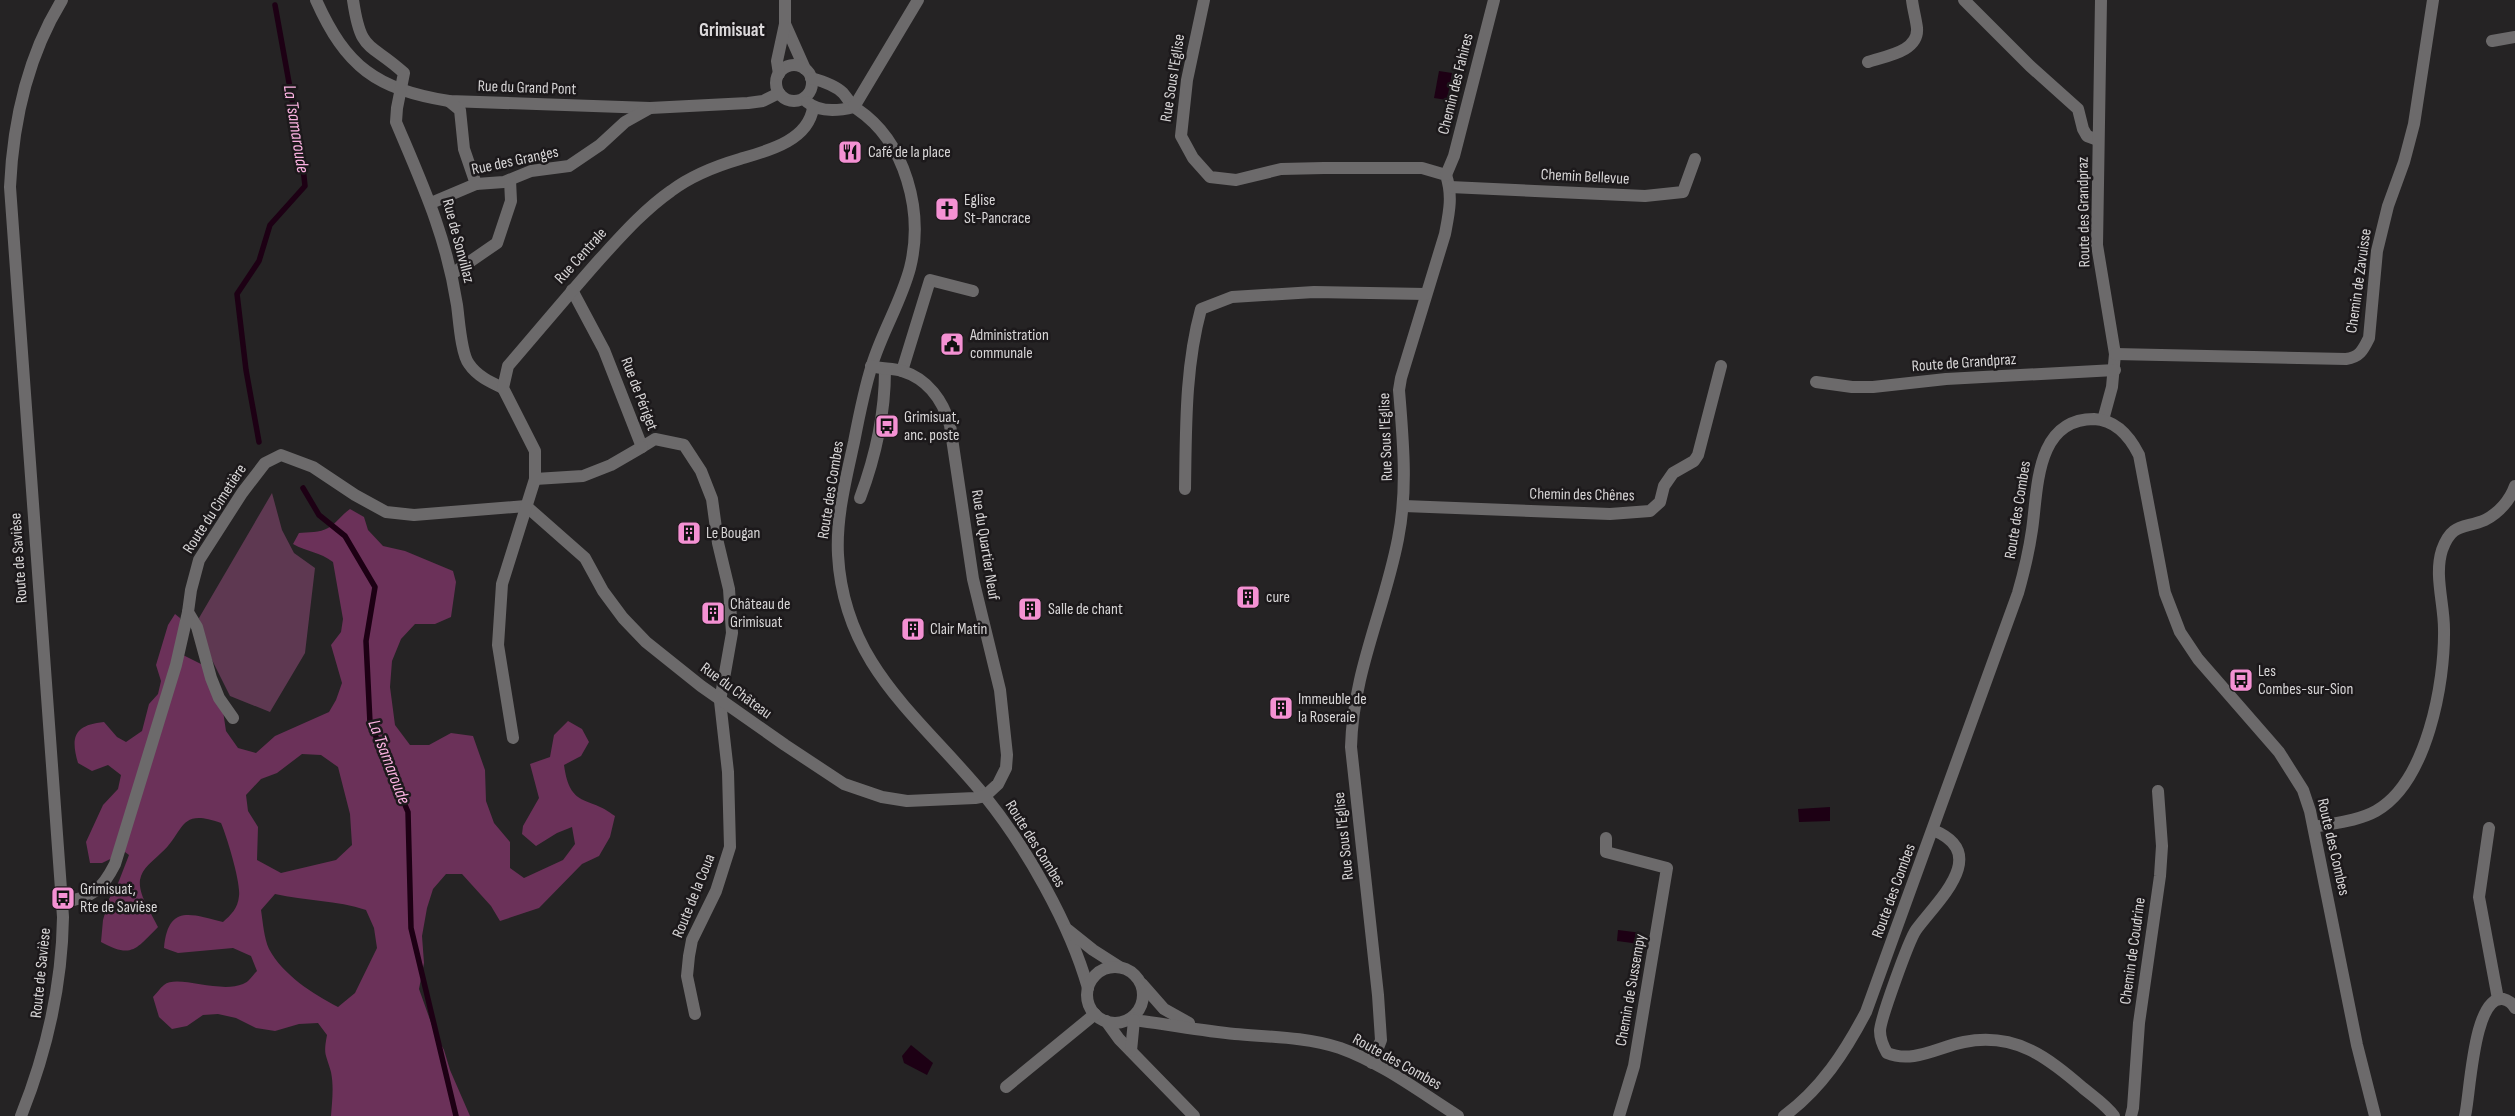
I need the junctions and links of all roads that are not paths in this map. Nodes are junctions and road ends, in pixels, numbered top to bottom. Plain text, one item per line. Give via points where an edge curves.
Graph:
1 (62, 0) edge
2 (316, 0) edge
3 (353, 0) edge
4 (785, 0) edge
5 (918, 0) edge
6 (1204, 0) edge
7 (1494, 0) edge
8 (1912, 0) edge
9 (1964, 0) edge
10 (2101, 0) edge
11 (2433, 0) edge
12 (785, 24) junction
13 (2515, 37) edge
14 (2492, 41) dead end
15 (1868, 62) dead end
16 (779, 74) junction
17 (808, 74) junction
18 (401, 90) junction
19 (779, 93) junction
20 (802, 99) junction
21 (449, 101) junction
22 (854, 107) junction
23 (650, 108) junction
24 (813, 108) junction
25 (2098, 140) junction
26 (1695, 159) dead end
27 (510, 180) junction
28 (1448, 181) junction
29 (476, 184) junction
30 (431, 203) junction
31 (452, 274) junction
32 (572, 290) junction
33 (973, 292) dead end
34 (1426, 294) junction
35 (2115, 354) junction
36 (871, 366) junction
37 (1720, 366) dead end
38 (885, 370) junction
39 (2115, 370) junction
40 (902, 371) junction
41 (1816, 382) dead end
42 (503, 388) junction
43 (2103, 420) junction
44 (642, 446) junction
45 (535, 479) junction
46 (2515, 486) edge
47 (1185, 489) dead end
48 (860, 498) dead end
49 (526, 506) junction
50 (1404, 506) junction
51 (188, 612) junction
52 (720, 701) junction
53 (233, 718) dead end
54 (513, 738) dead end
55 (2158, 791) dead end
56 (984, 796) junction
57 (2314, 826) junction
58 (2489, 828) dead end
59 (1933, 830) junction
60 (1606, 838) dead end
61 (63, 902) junction
62 (1065, 926) junction
63 (1118, 966) junction
64 (1141, 983) junction
65 (1088, 988) junction
66 (2498, 999) junction
67 (2515, 1008) edge
68 (695, 1014) dead end
69 (1100, 1018) junction
70 (1133, 1019) junction
71 (1198, 1028) junction
72 (1131, 1051) junction
73 (1372, 1063) junction
74 (1006, 1088) dead end
75 (21, 1116) edge
76 (1194, 1116) edge
77 (1458, 1116) edge
78 (1619, 1116) edge
79 (1784, 1116) edge
80 (2114, 1116) edge
81 (2130, 1116) edge
82 (2374, 1116) edge
83 (2465, 1116) edge

1 - 61 street, Route de Savièse via 38,45 21,98 10,187
2 - 18 street, Rue du Grand Pont via 337,41 355,64 376,79
3 - 18 street, Rue de Sonvillaz via 363,41 404,73
4 - 12 street
5 - 22 street
6 - 28 street, Rue Sous l'Eglise via 1189,72 1181,136 1193,158 1210,177 1236,180 1281,169 1422,168
7 - 28 street, Chemin des Fahires
8 - 15 street via 1918,30 1914,42 1901,52
9 - 25 street via 2078,109 2082,129 2087,136
10 - 25 street, Route des Grandpraz
11 - 35 street, Chemin de Zavuisse via 2414,124 2377,251 2368,338 2363,351 2356,358 2346,359
12 - 16 street via 777,61
12 - 17 street
13 - 14 street
16 - 17 street via 790,66 798,66
16 - 19 street via 776,85
17 - 20 street via 810,90
17 - 22 street, Route des Combes via 841,91
18 - 21 street, Rue du Grand Pont
18 - 30 street, Rue de Sonvillaz via 396,122
19 - 20 street via 787,100
19 - 23 street, Rue du Grand Pont via 748,103
20 - 24 street
21 - 23 street, Rue du Grand Pont
21 - 29 street via 460,110 464,149
22 - 24 street via 838,111
22 - 36 street, Route des Combes via 878,126 898,156 914,209 914,248 910,268
23 - 27 street, Rue des Granges via 625,122 600,145 569,166 531,171
24 - 32 street, Rue Centrale via 805,127 787,141 715,167 671,190 630,225
25 - 35 street, Route des Grandpraz via 2097,245
26 - 28 street, Chemin Bellevue via 1683,192 1645,196
27 - 29 street, Rue des Granges
27 - 31 street via 511,201 496,243
28 - 34 street, Rue Sous l'Eglise via 1450,211
29 - 30 street, Rue des Granges
30 - 31 street, Rue de Sonvillaz
31 - 42 street, Rue de Sonvillaz via 468,363 482,378
32 - 42 street, Rue Centrale via 508,366
32 - 44 street, Rue de Périget via 604,350
33 - 40 street via 930,280
34 - 47 street via 1314,292 1232,297 1202,309 1196,327 1190,372
34 - 50 street, Rue Sous l'Eglise via 1400,384
35 - 39 street, Route des Grandpraz
36 - 38 street, Rue du Quartier Neuf
36 - 56 street, Route des Combes via 840,519 839,561 845,602 857,636 876,671
37 - 50 street, Chemin des Chênes via 1698,454 1694,461 1673,473 1664,486 1660,502 1650,511 1610,514
38 - 40 street, Rue du Quartier Neuf
38 - 48 street via 885,393 872,468
39 - 41 street, Route de Grandpraz via 1946,379 1873,387
39 - 43 street, Route des Grandpraz
40 - 56 street, Rue du Quartier Neuf via 927,385 938,398 947,415 956,455 973,579 1000,690 1004,726 1006,768 998,784
42 - 45 street via 535,451
43 - 57 street, Route des Combes via 2120,430 2139,455 2165,593 2180,632 2198,659 2279,752 2303,790
43 - 59 street, Route des Combes via 2069,425 2059,431 2044,453 2023,578
44 - 45 street via 611,465 583,476
44 - 52 street, Rue de Périget via 655,438 684,445 701,471 712,498 729,590 732,634
45 - 49 street
46 - 57 street via 2497,513 2457,528 2443,547 2439,579 2444,659 2434,711 2415,768 2392,799 2376,810 2362,817
49 - 51 street, Route du Cimetière via 414,514 386,512 313,467 281,455 265,464 247,486 199,560
49 - 52 street, Rue du Château via 585,558 623,618 646,642
49 - 54 street via 502,584 498,645
50 - 73 street, Rue Sous l'Eglise via 1394,558 1363,661 1352,715 1351,747 1380,1022 1380,1040
51 - 53 street via 197,627 210,678
51 - 61 street, Route du Cimetière via 174,674 115,864 105,884 96,891 86,898
52 - 56 street, Rue du Château via 844,784 882,797 924,801
52 - 68 street, Route de la Coua via 728,772 730,847 716,891 692,940 688,956 687,976
55 - 81 street, Chemin de Coudrine via 2162,846 2160,876 2146,970 2134,1108
56 - 62 street, Route des Combes via 1009,829
57 - 82 street, Route des Combes
58 - 66 street via 2479,897
59 - 79 street, Route des Combes via 1878,982 1852,1040 1820,1084
59 - 80 street via 1949,838 1956,849 1958,874 1914,932 1882,1020 1881,1043 1887,1053 1906,1058 1964,1041 1985,1040 2019,1045 2052,1061
60 - 78 street, Chemin de Sussempy via 1606,852 1667,868 1634,1066
61 - 75 street, Route de Savièse via 62,956 55,1007 42,1060
62 - 63 street, Route des Combes
62 - 65 street, Route des Combes
63 - 64 street, Route des Combes via 1130,971
63 - 65 street via 1100,971
64 - 70 street via 1142,1002
64 - 71 street, Route des Combes via 1164,1009
65 - 69 street, Route des Combes via 1088,1002
66 - 67 street
66 - 83 street via 2492,1003 2476,1040
69 - 70 street, Route des Combes via 1122,1022
69 - 72 street
69 - 74 street
70 - 71 street, Route des Combes
70 - 72 street
71 - 73 street, Route des Combes via 1311,1041 1342,1049
72 - 76 street
73 - 77 street, Route des Combes

